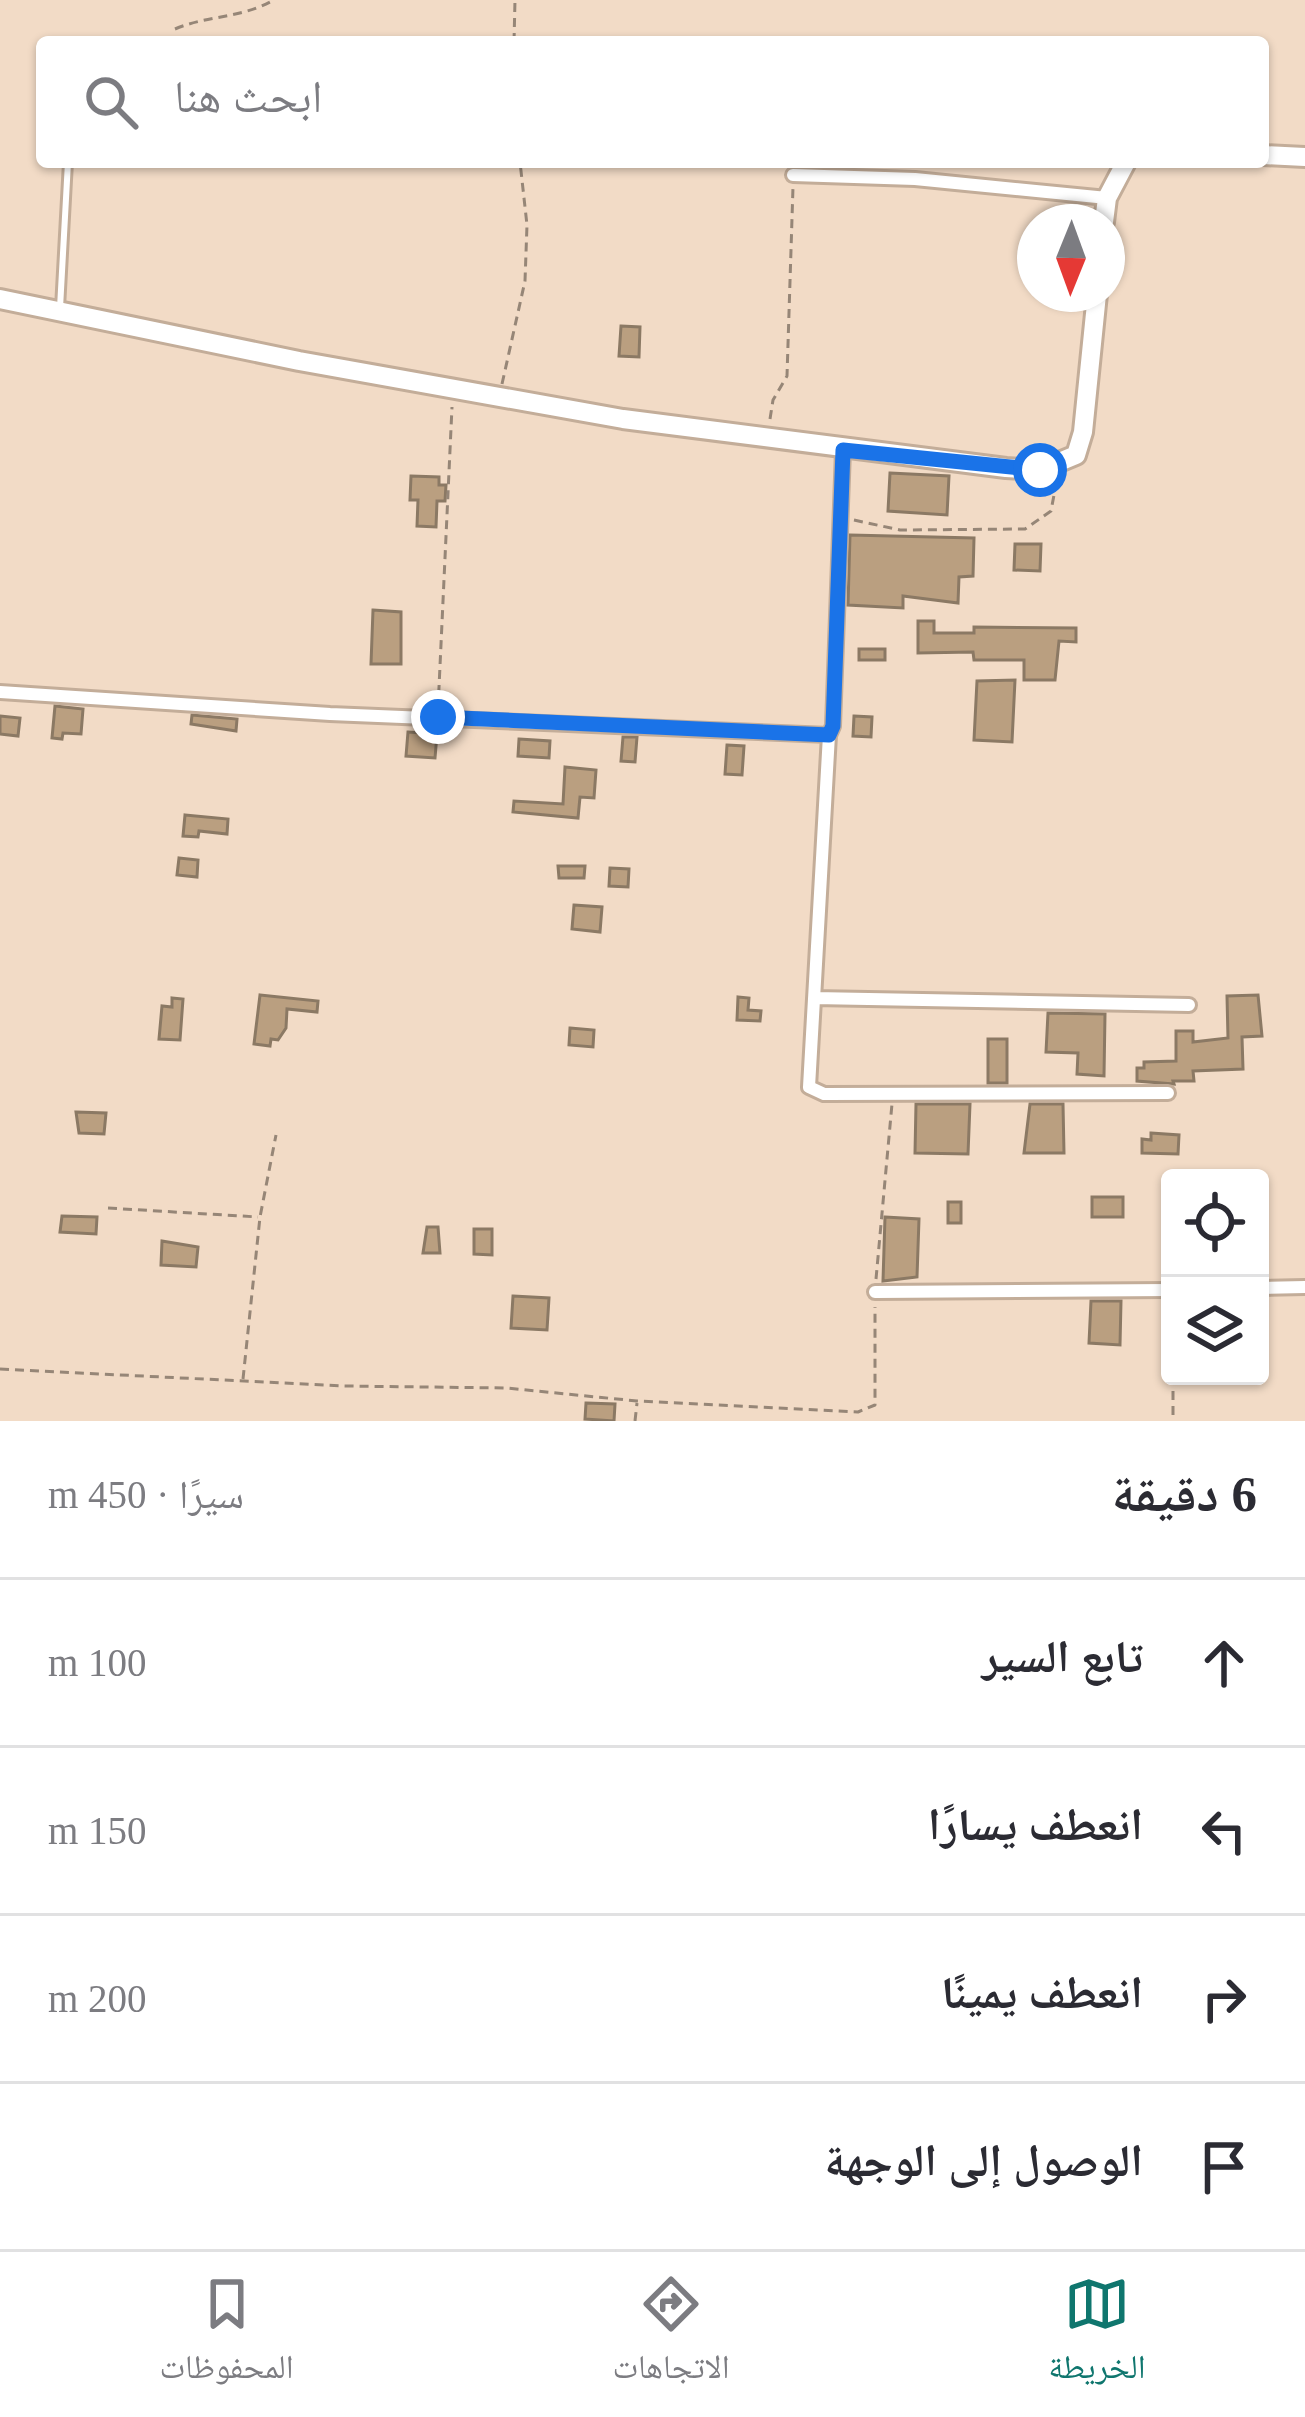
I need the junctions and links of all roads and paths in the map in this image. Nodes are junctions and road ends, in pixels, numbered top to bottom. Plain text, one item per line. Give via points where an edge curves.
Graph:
1 (274, 0) edge
2 (515, 0) edge
3 (175, 29) dead end
4 (514, 36) edge
5 (1269, 155) edge
6 (1305, 157) edge
7 (68, 168) edge
8 (521, 168) edge
9 (1123, 168) edge
10 (794, 175) joint
11 (1107, 197) junction
12 (1106, 204) edge
13 (0, 299) edge
14 (60, 311) junction
15 (1095, 312) edge
16 (453, 389) junction
17 (499, 398) junction
18 (767, 439) junction
19 (843, 450) junction
20 (1060, 465) junction
21 (840, 522) junction
22 (0, 692) edge
23 (438, 717) junction
24 (829, 735) junction
25 (814, 998) junction
26 (1189, 1005) dead end
27 (893, 1091) junction
28 (1168, 1093) dead end
29 (276, 1135) dead end
30 (108, 1208) dead end
31 (260, 1217) junction
32 (1305, 1287) edge
33 (1269, 1288) edge
34 (1161, 1290) edge
35 (875, 1292) junction
36 (0, 1369) edge
37 (243, 1381) junction
38 (1173, 1385) edge
39 (637, 1401) junction
40 (635, 1421) edge
41 (1173, 1421) edge

1 - 3 path
2 - 4 path
5 - 6 street
7 - 14 lane
8 - 17 path via 525,281
9 - 11 street
10 - 11 street
10 - 18 path via 787,376 773,400
11 - 12 street
13 - 14 street
14 - 16 street
15 - 20 street via 1083,432 1076,455
16 - 17 street
16 - 23 path
17 - 18 street
18 - 19 street
19 - 20 street via 1006,469
19 - 21 street
20 - 21 path via 1051,511 1025,529
21 - 24 street
22 - 23 street
23 - 24 street
24 - 25 street
25 - 26 street
25 - 27 street via 809,1088
27 - 28 street
27 - 35 path
29 - 31 path
30 - 31 path
31 - 37 path
32 - 33 street
34 - 35 street
35 - 39 path via 875,1405 858,1412
36 - 37 path
37 - 39 path via 506,1388
38 - 41 path
39 - 40 path

